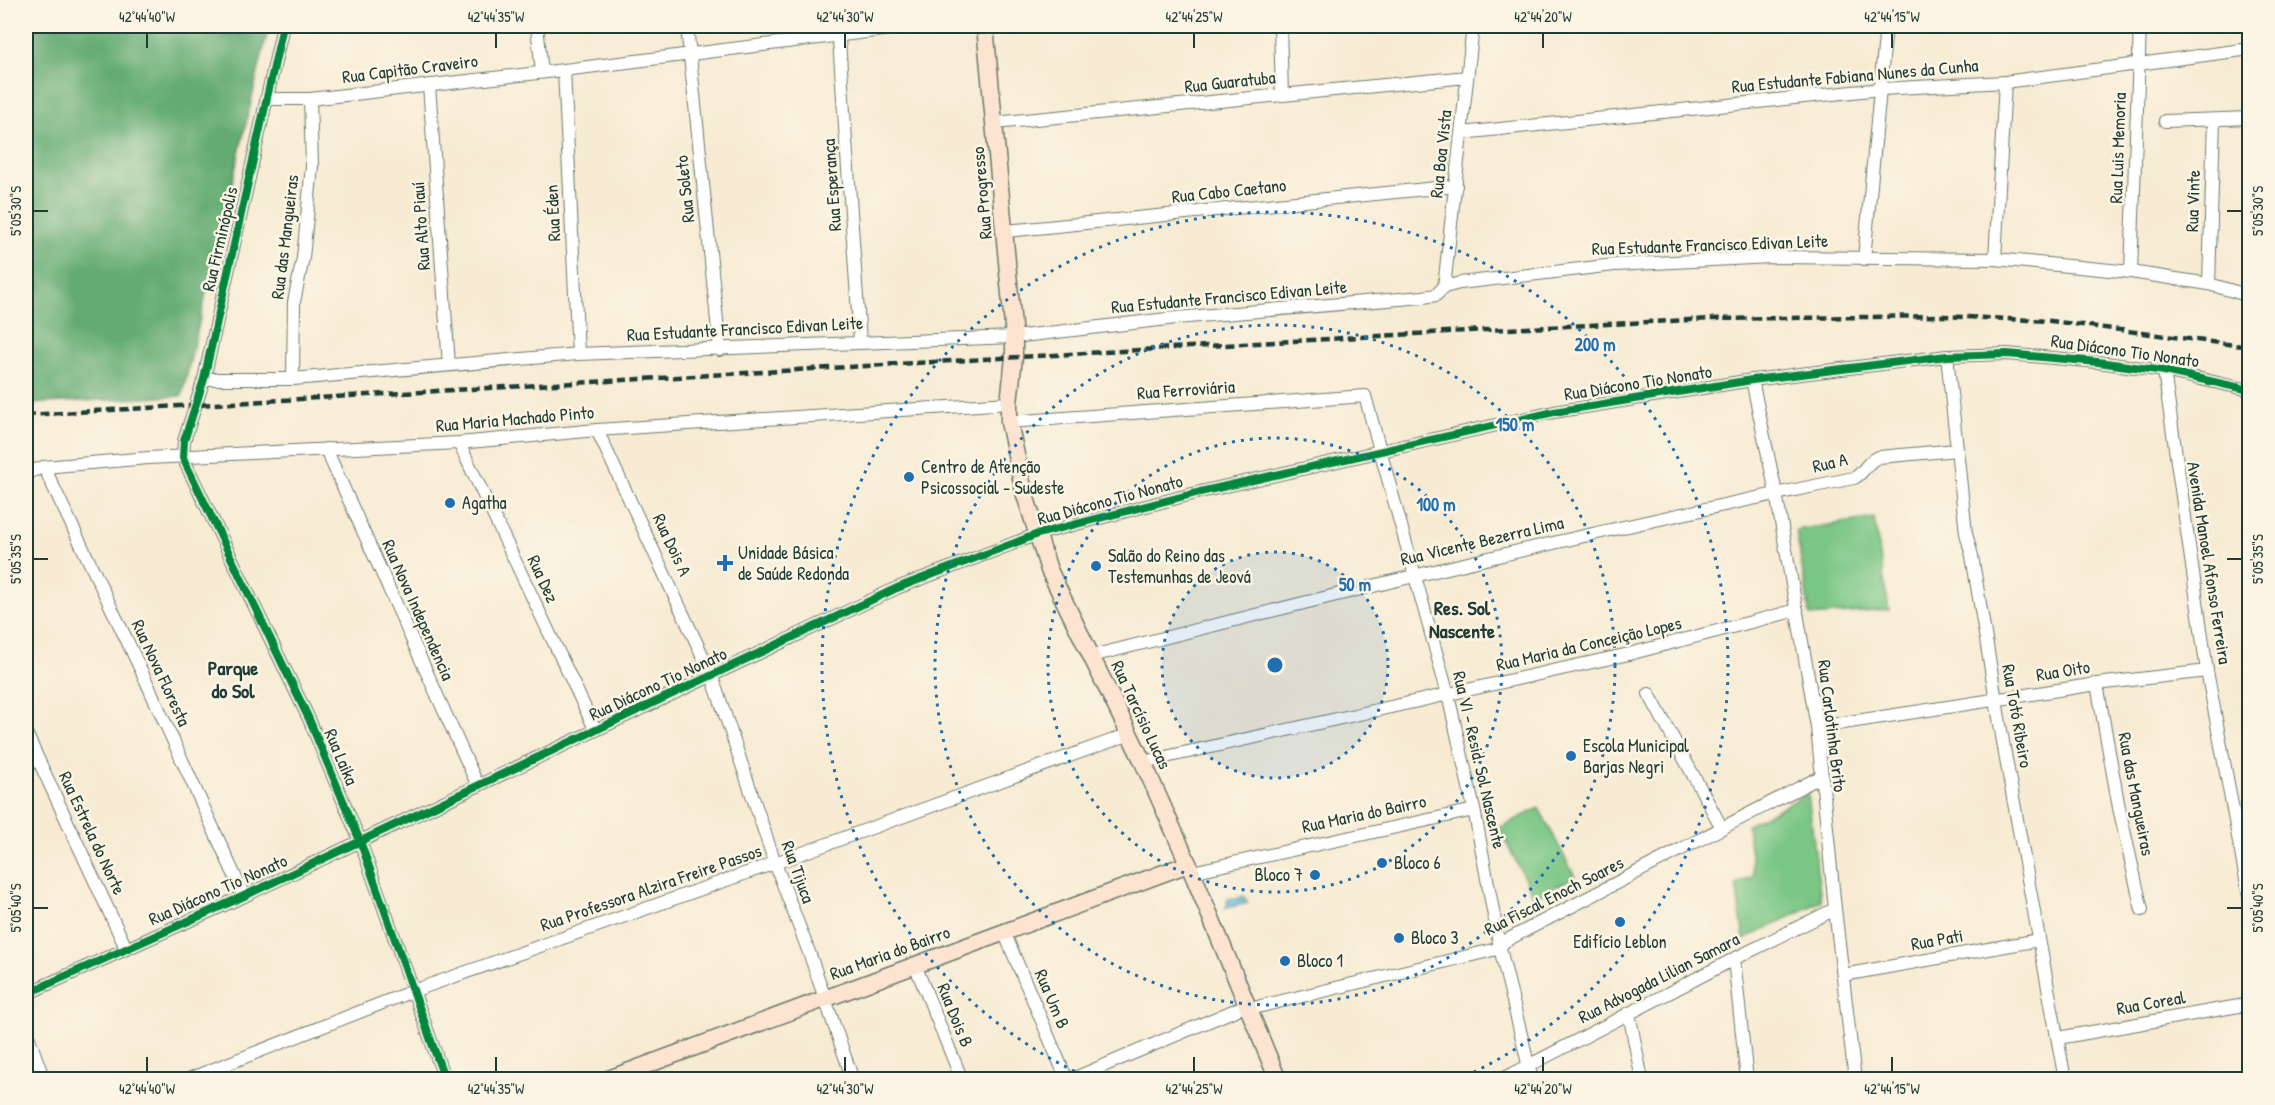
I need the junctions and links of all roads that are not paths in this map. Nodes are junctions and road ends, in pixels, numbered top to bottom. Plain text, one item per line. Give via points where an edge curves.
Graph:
1 (283, 26) edge
2 (537, 26) edge
3 (687, 26) edge
4 (914, 26) edge
5 (986, 26) edge
6 (1280, 26) edge
7 (1473, 26) edge
8 (1886, 26) edge
9 (2140, 26) edge
10 (839, 30) edge
11 (2250, 49) edge
12 (690, 54) junction
13 (2138, 64) junction
14 (564, 70) junction
15 (542, 72) junction
16 (1467, 76) junction
17 (2006, 82) junction
18 (429, 85) junction
19 (1881, 89) junction
20 (1282, 95) junction
21 (266, 99) junction
22 (310, 99) junction
23 (2250, 118) edge
24 (2214, 120) junction
25 (2165, 121) dead end
26 (995, 123) junction
27 (1462, 133) junction
28 (1456, 186) junction
29 (1006, 231) junction
30 (1864, 259) junction
31 (1995, 259) junction
32 (2131, 272) junction
33 (2209, 284) junction
34 (1444, 287) junction
35 (2250, 296) edge
36 (1014, 337) junction
37 (860, 342) junction
38 (720, 350) junction
39 (578, 354) junction
40 (1947, 356) junction
41 (1014, 357) joint
42 (450, 364) junction
43 (2163, 371) junction
44 (204, 379) junction
45 (293, 379) junction
46 (1752, 380) junction
47 (2250, 390) edge
48 (1365, 396) joint
49 (1009, 403) junction
50 (1010, 422) junction
51 (597, 430) junction
52 (459, 443) junction
53 (326, 448) junction
54 (1957, 450) junction
55 (1380, 451) junction
56 (183, 458) junction
57 (44, 467) junction
58 (26, 472) edge
59 (1776, 493) junction
60 (1038, 534) junction
61 (1414, 575) junction
62 (1797, 610) junction
63 (1092, 656) junction
64 (2208, 671) junction
65 (712, 676) junction
66 (2097, 684) junction
67 (1649, 694) dead end
68 (1448, 695) junction
69 (1995, 700) junction
70 (1817, 727) junction
71 (595, 729) junction
72 (26, 734) edge
73 (1130, 734) junction
74 (1143, 762) junction
75 (1822, 776) junction
76 (478, 786) junction
77 (1474, 810) junction
78 (1722, 828) junction
79 (360, 841) junction
80 (776, 863) junction
81 (1190, 868) junction
82 (244, 896) junction
83 (2250, 901) edge
84 (1834, 909) junction
85 (2142, 910) dead end
86 (1004, 932) junction
87 (2039, 939) junction
88 (1500, 946) junction
89 (126, 948) junction
90 (1734, 959) junction
91 (915, 965) junction
92 (1843, 975) junction
93 (412, 991) junction
94 (26, 994) edge
95 (825, 998) junction
96 (2250, 1004) edge
97 (1248, 1007) junction
98 (1629, 1013) junction
99 (26, 1030) edge
100 (2058, 1038) junction
101 (1529, 1065) junction
102 (1855, 1077) edge
103 (44, 1080) edge
104 (186, 1080) edge
105 (445, 1080) edge
106 (606, 1080) edge
107 (853, 1080) edge
108 (962, 1080) edge
109 (1069, 1080) edge
110 (1278, 1080) edge
111 (1501, 1080) edge
112 (1532, 1080) edge
113 (1642, 1080) edge
114 (1747, 1080) edge
115 (1840, 1080) edge
116 (2065, 1080) edge

1 - 21 street, Rua Firminópolis
2 - 15 street
3 - 12 street, Rua Soleto
4 - 10 street, Rua Capitão Craveiro
5 - 26 street, Rua Progresso
6 - 20 street
7 - 16 street, Rua Boa Vista
8 - 19 street
9 - 13 street, Rua Luis Memoria
10 - 12 street, Rua Capitão Craveiro
10 - 37 street, Rua Esperança
11 - 13 street, Rua Estudante Fabiana Nunes da Cunha
12 - 14 street, Rua Capitão Craveiro
12 - 38 street, Rua Soleto
13 - 17 street, Rua Estudante Fabiana Nunes da Cunha
13 - 32 street, Rua Luis Memoria
14 - 15 street, Rua Capitão Craveiro
14 - 39 street, Rua Éden
15 - 18 street, Rua Capitão Craveiro
16 - 20 street, Rua Guaratuba
16 - 27 street, Rua Boa Vista
17 - 19 street, Rua Estudante Fabiana Nunes da Cunha
17 - 31 street
18 - 22 street, Rua Capitão Craveiro
18 - 42 street, Rua Alto Piauí
19 - 27 street, Rua Estudante Fabiana Nunes da Cunha
19 - 30 street
20 - 26 street, Rua Guaratuba
21 - 22 street, Rua Capitão Craveiro
21 - 44 street, Rua Firminópolis
22 - 45 street, Rua das Mangueiras via 312,166 293,322
23 - 24 street
24 - 25 street
24 - 33 street, Rua Vinte
26 - 29 street, Rua Progresso
27 - 28 street, Rua Boa Vista
28 - 29 street, Rua Cabo Caetano
28 - 34 street, Rua Boa Vista
29 - 36 street, Rua Progresso
30 - 31 street, Rua Estudante Francisco Edivan Leite
30 - 34 street, Rua Estudante Francisco Edivan Leite via 1772,257 1614,265
31 - 32 street, Rua Estudante Francisco Edivan Leite
32 - 33 street, Rua Estudante Francisco Edivan Leite
33 - 35 street, Rua Estudante Francisco Edivan Leite
34 - 36 street, Rua Estudante Francisco Edivan Leite via 1436,295 1423,297 1176,318
36 - 37 street, Rua Estudante Francisco Edivan Leite
36 - 41 street, Rua Progresso
37 - 38 street, Rua Estudante Francisco Edivan Leite
38 - 39 street, Rua Estudante Francisco Edivan Leite
39 - 42 street, Rua Estudante Francisco Edivan Leite
40 - 43 street, Rua Diácono Tio Nonato via 2007,354
40 - 46 street, Rua Diácono Tio Nonato
40 - 54 street, Rua Totó Ribeiro
41 - 49 street, Rua Tarcísio Lucas
42 - 45 street, Rua Estudante Francisco Edivan Leite
43 - 47 street, Rua Diácono Tio Nonato
43 - 64 street, Avenida Manoel Afonso Ferreira
44 - 45 street, Rua Estudante Francisco Edivan Leite
44 - 56 street, Rua Firminópolis via 184,441
46 - 55 street, Rua Diácono Tio Nonato via 1554,412
46 - 59 street, Rua Carlotinha Brito
48 - 50 street, Rua Ferroviária
48 - 55 street, Rua VI - Resid. Sol Nascente
49 - 50 street, Rua Tarcísio Lucas
49 - 51 street, Rua Maria Machado Pinto
50 - 60 street, Rua Tarcísio Lucas via 1024,492
51 - 52 street, Rua Maria Machado Pinto
51 - 65 street, Rua Dois A
52 - 53 street, Rua Maria Machado Pinto
52 - 71 street, Rua Dez
53 - 56 street, Rua Maria Machado Pinto
53 - 76 street, Rua Nova Independencia
54 - 59 street, Rua A via 1878,457 1856,478
54 - 69 street, Rua Totó Ribeiro via 1966,534
55 - 60 street, Rua Diácono Tio Nonato
55 - 61 street, Rua VI - Resid. Sol Nascente
56 - 57 street, Rua Maria Machado Pinto
56 - 79 street, Rua Laika via 309,719
57 - 58 street, Rua Maria Machado Pinto
57 - 82 street, Rua Nova Floresta
59 - 61 street, Rua Vicente Bezerra Lima
59 - 62 street, Rua Carlotinha Brito
60 - 63 street, Rua Tarcísio Lucas via 1049,570
60 - 65 street, Rua Diácono Tio Nonato via 897,588
61 - 63 street, Rua Vicente Bezerra Lima
61 - 68 street, Rua VI - Resid. Sol Nascente
62 - 68 street, Rua Maria da Conceição Lopes
62 - 70 street, Rua Carlotinha Brito
63 - 73 street, Rua Tarcísio Lucas
64 - 66 street, Rua Oito
64 - 83 street, Avenida Manoel Afonso Ferreira
65 - 71 street, Rua Diácono Tio Nonato
65 - 80 street, Rua Tijuca
66 - 69 street, Rua Oito
66 - 85 street, Rua das Mangueiras
67 - 78 street
68 - 74 street, Rua Maria da Conceição Lopes
68 - 77 street, Rua VI - Resid. Sol Nascente
69 - 70 street, Rua Oito
69 - 87 street, Rua Totó Ribeiro
70 - 75 street, Rua Carlotinha Brito
71 - 76 street, Rua Diácono Tio Nonato
72 - 89 street, Rua Estrela do Norte
73 - 74 street, Rua Tarcísio Lucas
73 - 80 street, Rua Professora Alzira Freire Passos
74 - 81 street, Rua Tarcísio Lucas
75 - 78 street, Rua Fiscal Enoch Soares
75 - 84 street, Rua Carlotinha Brito
76 - 79 street, Rua Diácono Tio Nonato
77 - 81 street, Rua Maria do Bairro
77 - 88 street, Rua VI - Resid. Sol Nascente
78 - 88 street, Rua Fiscal Enoch Soares
79 - 82 street, Rua Diácono Tio Nonato
79 - 93 street, Rua Laika
80 - 93 street, Rua Professora Alzira Freire Passos
80 - 95 street, Rua Tijuca
81 - 86 street, Rua Maria do Bairro
81 - 97 street, Rua Tarcísio Lucas
82 - 89 street, Rua Diácono Tio Nonato
84 - 90 street, Rua Advogada Lilian Samara
84 - 92 street, Rua Carlotinha Brito
86 - 91 street, Rua Maria do Bairro
86 - 109 street, Rua Um B
87 - 92 street, Rua Pati
87 - 100 street, Rua Totó Ribeiro
88 - 97 street, Rua Fiscal Enoch Soares
88 - 101 street, Rua VI - Resid. Sol Nascente
89 - 94 street, Rua Diácono Tio Nonato
90 - 98 street, Rua Advogada Lilian Samara
90 - 114 street
91 - 95 street, Rua Maria do Bairro
91 - 108 street, Rua Dois B
92 - 102 street, Rua Carlotinha Brito
93 - 104 street, Rua Professora Alzira Freire Passos
93 - 105 street, Rua Laika
95 - 106 street, Rua Maria do Bairro
95 - 107 street, Rua Tijuca
96 - 100 street, Rua Coreal
97 - 109 street, Rua Fiscal Enoch Soares
97 - 110 street, Rua Tarcísio Lucas
98 - 101 street, Rua Advogada Lilian Samara
98 - 113 street
99 - 103 street
100 - 116 street, Rua Totó Ribeiro
101 - 111 street, Rua Advogada Lilian Samara
101 - 112 street, Rua VI - Resid. Sol Nascente
102 - 115 street

